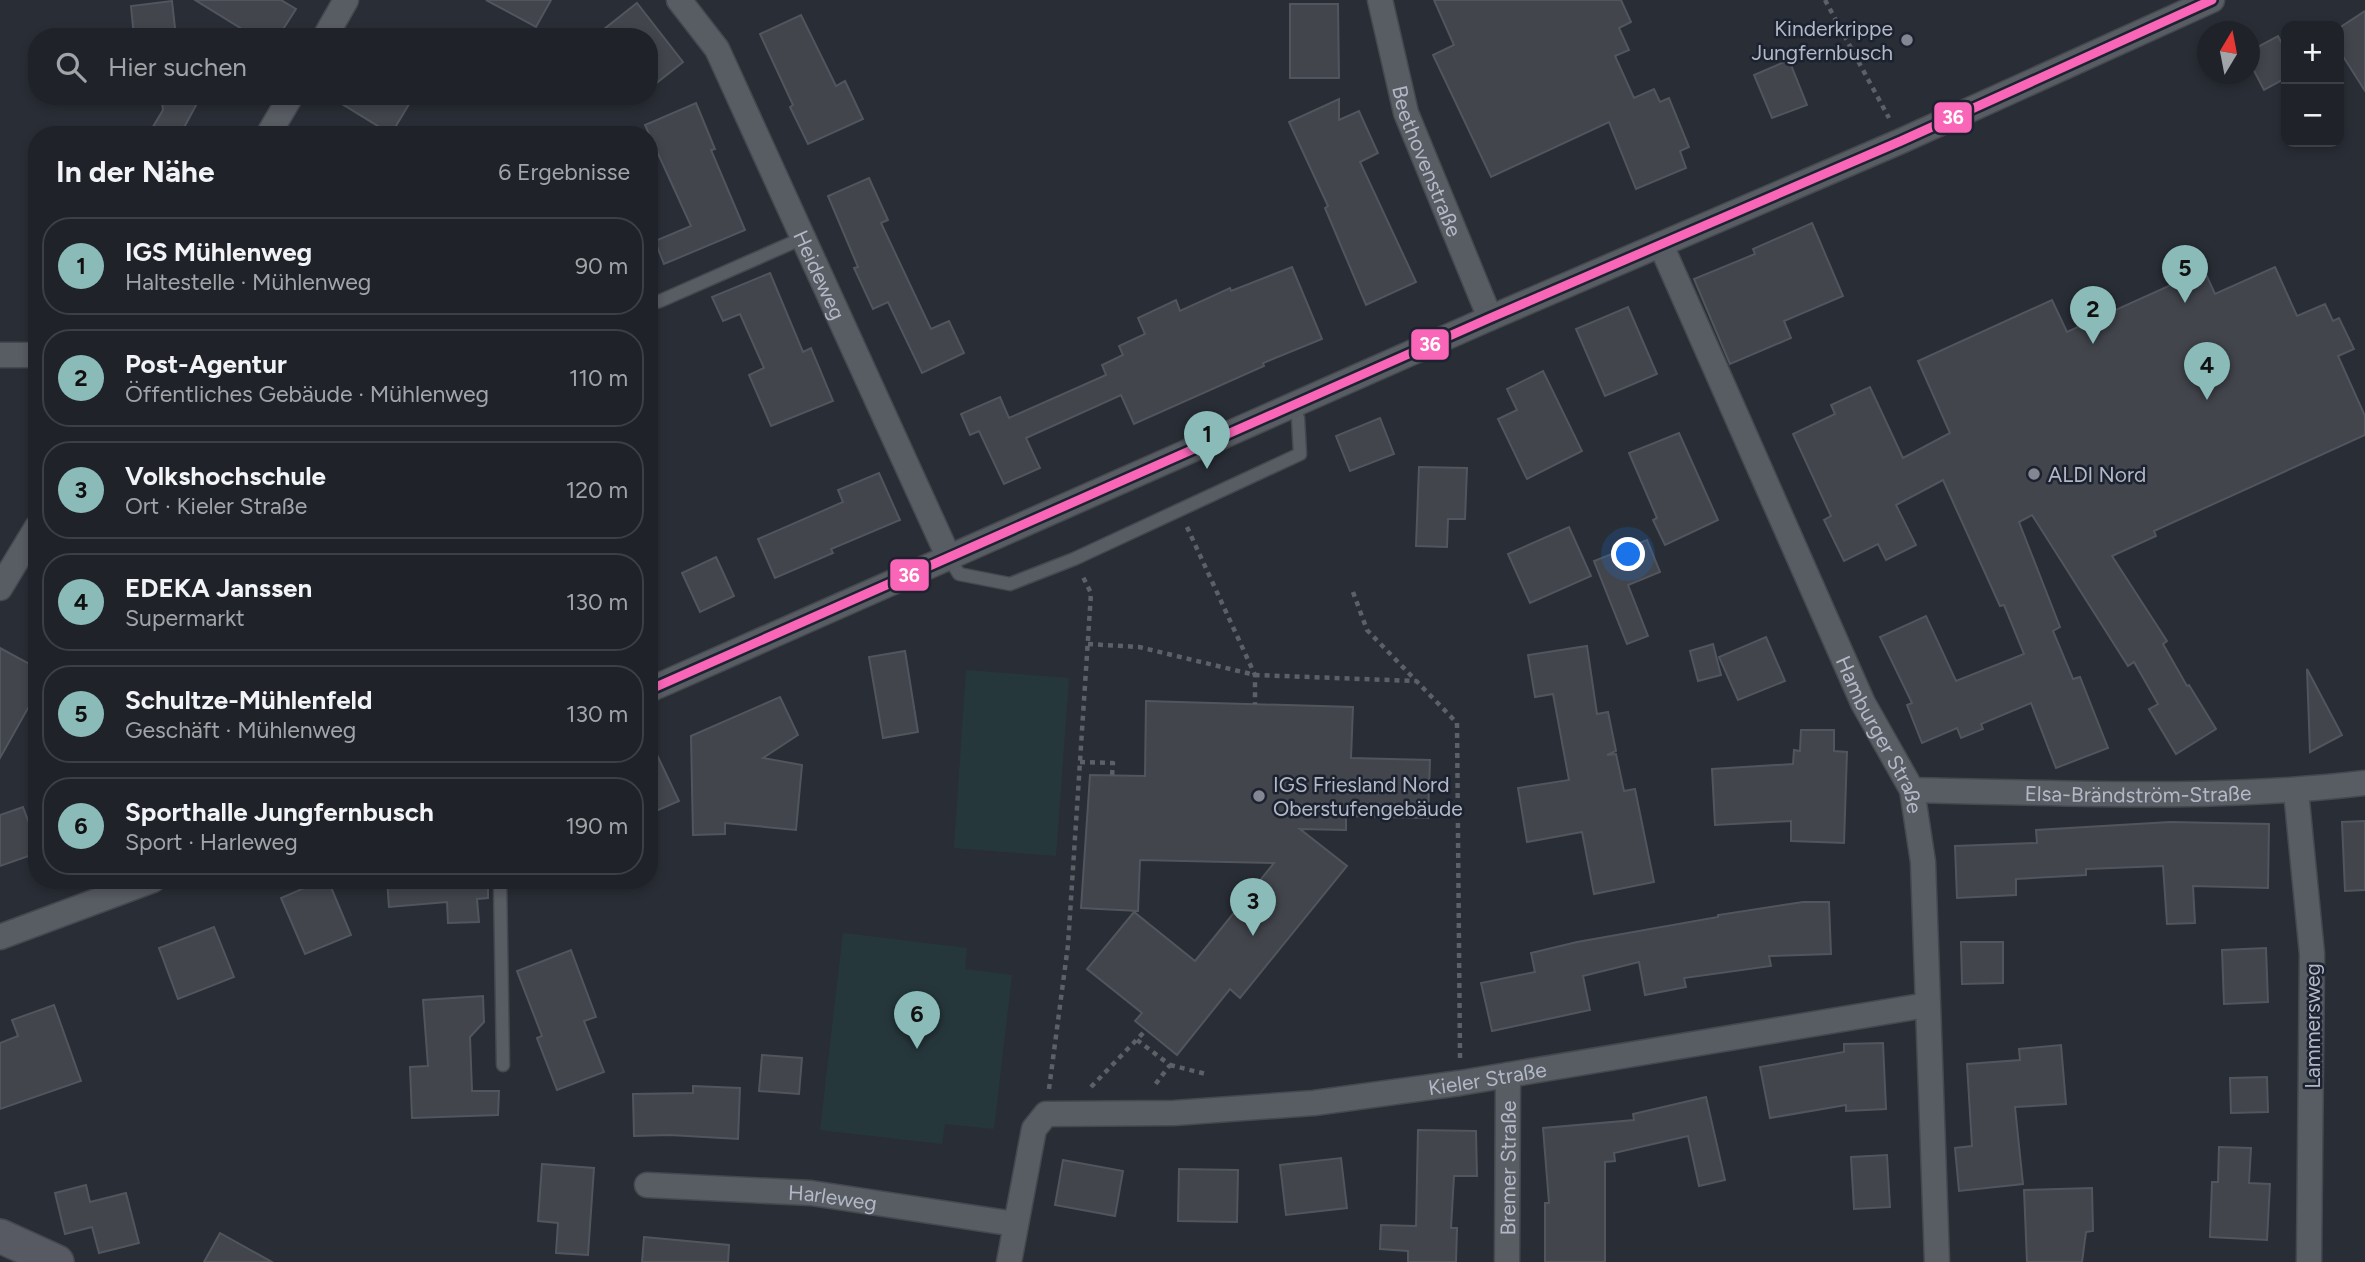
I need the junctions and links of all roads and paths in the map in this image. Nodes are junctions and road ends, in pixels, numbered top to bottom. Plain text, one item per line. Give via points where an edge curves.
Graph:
1 (346, 0) edge
2 (678, 0) edge
3 (1380, 0) edge
4 (1825, 0) edge
5 (2212, 0) edge
6 (330, 28) edge
7 (285, 105) edge
8 (273, 126) edge
9 (1901, 141) junction
10 (803, 238) junction
11 (1661, 245) junction
12 (658, 301) edge
13 (1490, 318) junction
14 (0, 355) edge
15 (28, 355) edge
16 (1292, 407) junction
17 (1179, 510) junction
18 (28, 542) edge
19 (949, 558) junction
20 (1074, 559) junction
21 (0, 589) edge
22 (1353, 592) dead end
23 (1088, 644) junction
24 (1255, 676) junction
25 (1416, 681) junction
26 (658, 686) edge
27 (1255, 704) dead end
28 (1080, 762) junction
29 (1112, 776) dead end
30 (2365, 783) edge
31 (1912, 790) junction
32 (2296, 791) junction
33 (129, 889) edge
34 (500, 889) edge
35 (0, 937) edge
36 (1927, 1005) junction
37 (1146, 1030) dead end
38 (1137, 1040) junction
39 (503, 1065) dead end
40 (1170, 1065) junction
41 (1206, 1074) dead end
42 (1508, 1074) junction
43 (1460, 1083) junction
44 (1133, 1113) junction
45 (1055, 1114) junction
46 (647, 1185) dead end
47 (1015, 1224) junction
48 (0, 1236) edge
49 (57, 1262) edge
50 (1009, 1262) edge
51 (1507, 1262) edge
52 (1937, 1262) edge
53 (2309, 1262) edge

1 - 6 street
2 - 10 street, Heideweg via 717,49
3 - 13 street, Beethovenstraße via 1406,113
4 - 9 path
5 - 9 street
7 - 8 street
9 - 11 street
10 - 12 lane
10 - 19 street, Heideweg
11 - 13 street
11 - 31 street, Hamburger Straße via 1863,703
13 - 16 street
14 - 15 street
16 - 17 lane via 1298,418 1300,454
16 - 19 street
17 - 20 lane
17 - 24 path
18 - 21 street
19 - 20 lane via 959,574 1010,584
19 - 26 street
20 - 23 path via 1091,593
22 - 25 path via 1367,630
23 - 24 path via 1139,647
23 - 28 path
24 - 25 path
24 - 27 path
25 - 43 path via 1457,723
28 - 29 path via 1113,763
28 - 45 path
30 - 32 street, Elsa-Brändström-Straße
31 - 32 street, Elsa-Brändström-Straße via 2201,795
31 - 36 street, Hamburger Straße via 1923,862
32 - 53 street, Lammersweg via 2312,954
33 - 35 street
34 - 39 lane
36 - 42 street, Kieler Straße
36 - 52 street, Hamburger Straße
37 - 38 path
38 - 40 path
38 - 45 path
40 - 41 path
40 - 44 path
42 - 43 street, Kieler Straße
42 - 51 street, Bremer Straße
43 - 44 street, Kieler Straße via 1314,1103
44 - 45 street, Kieler Straße
45 - 47 street via 1034,1129
46 - 47 street, Harleweg via 811,1193
47 - 50 street
48 - 49 street

